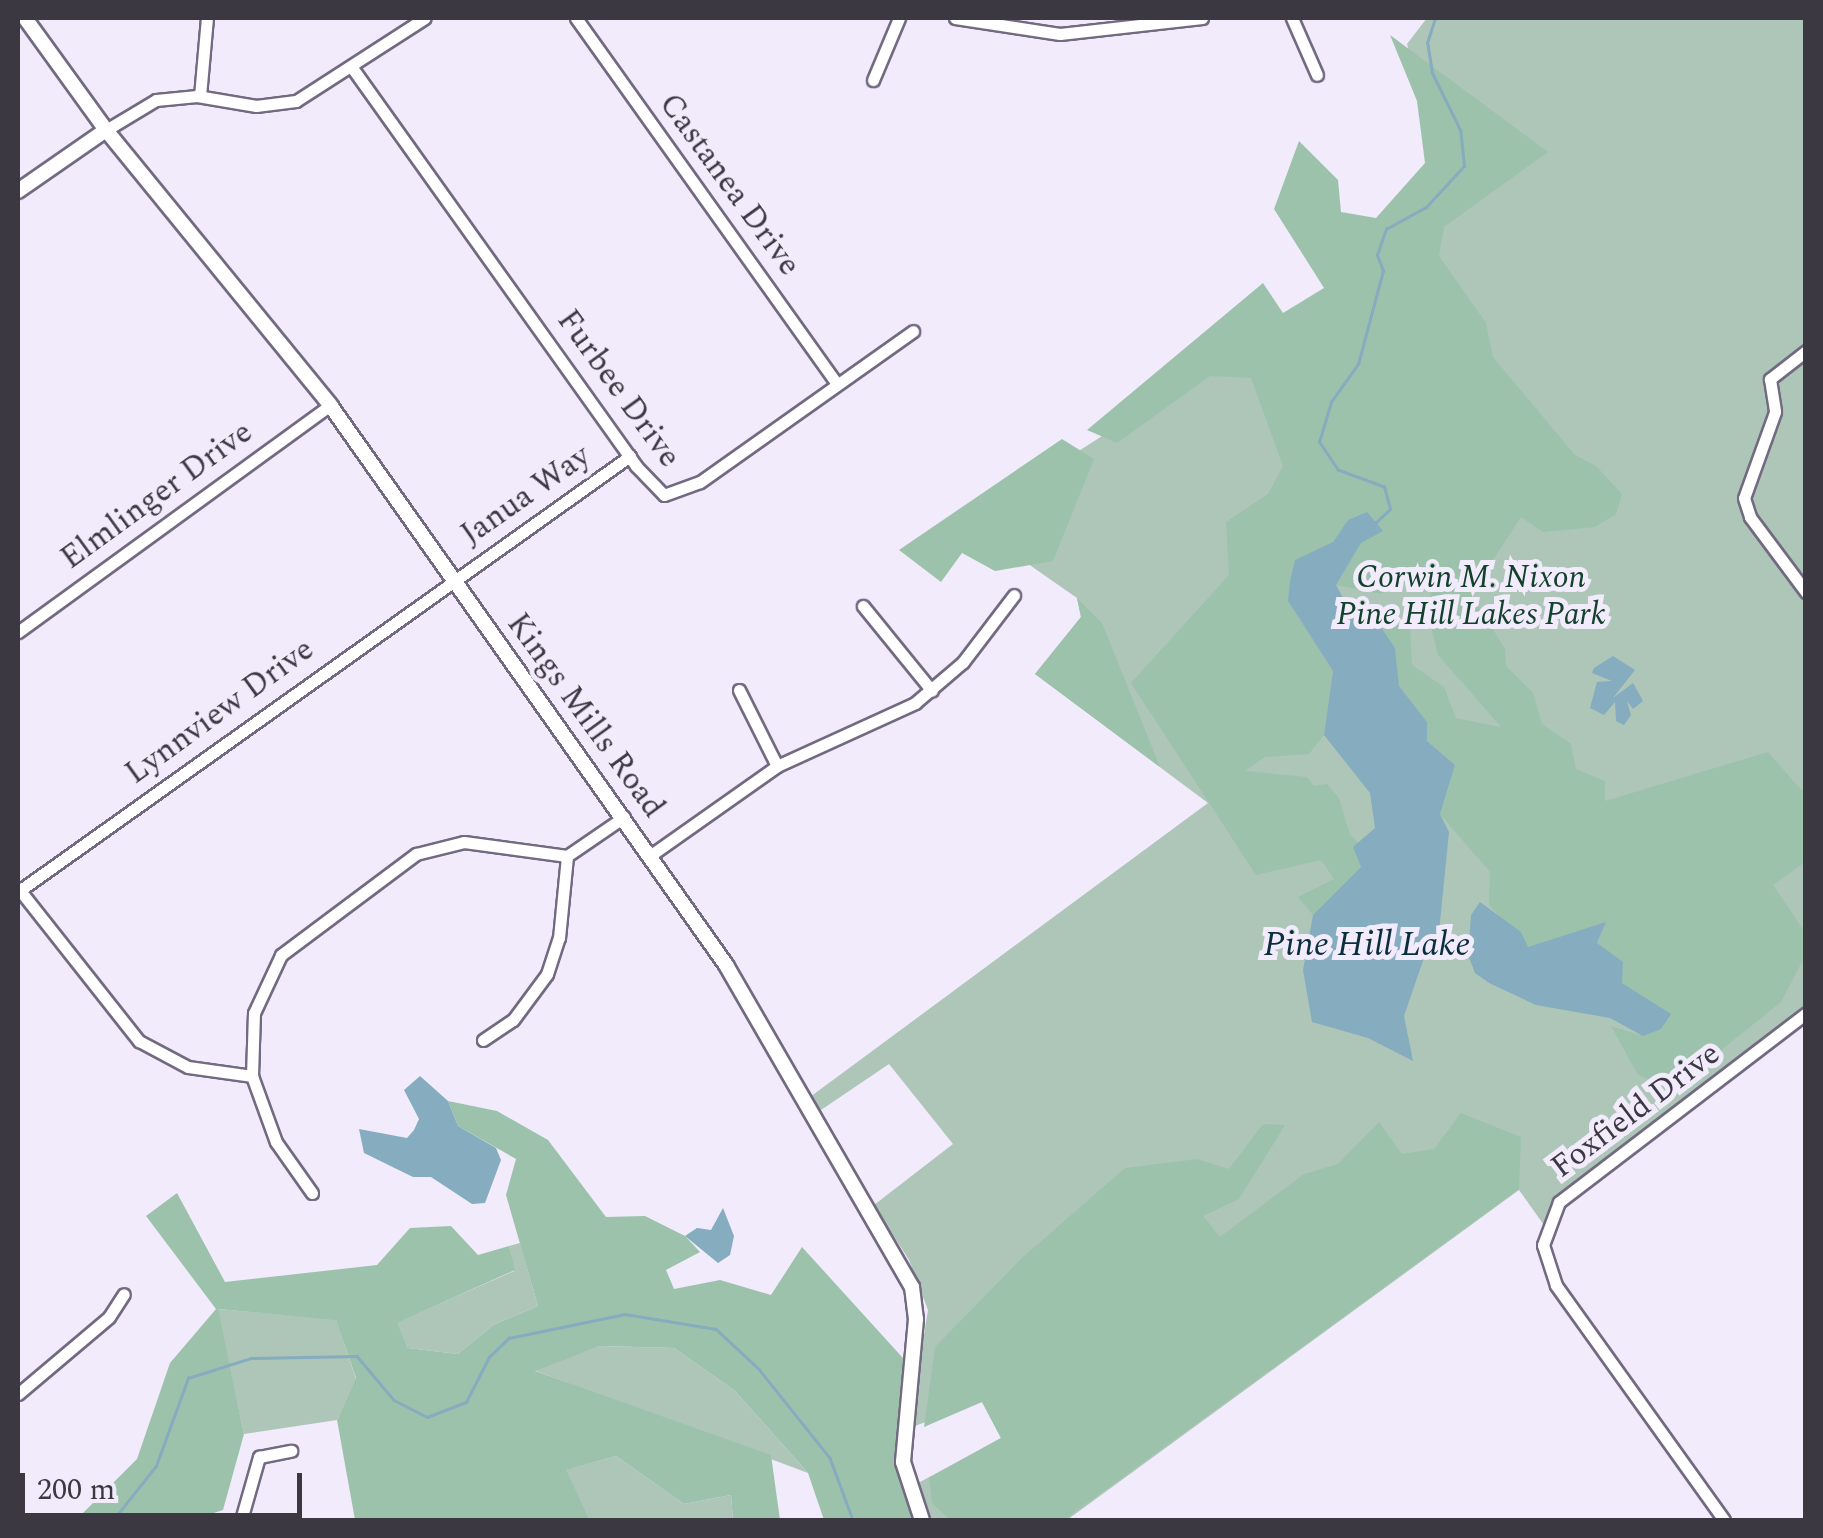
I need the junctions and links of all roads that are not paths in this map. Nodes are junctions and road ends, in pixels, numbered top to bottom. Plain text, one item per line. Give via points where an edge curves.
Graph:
1 (26, 18) edge
2 (208, 18) edge
3 (426, 18) edge
4 (576, 18) edge
5 (899, 18) edge
6 (955, 18) edge
7 (1202, 18) edge
8 (1292, 18) edge
9 (353, 69) junction
10 (1317, 75) dead end
11 (873, 80) dead end
12 (200, 96) junction
13 (106, 130) junction
14 (18, 191) edge
15 (914, 331) dead end
16 (1806, 350) edge
17 (838, 384) junction
18 (330, 406) junction
19 (630, 456) junction
20 (453, 579) junction
21 (1806, 592) edge
22 (1014, 595) dead end
23 (863, 606) dead end
24 (18, 632) edge
25 (739, 690) dead end
26 (932, 691) junction
27 (777, 766) junction
28 (624, 817) junction
29 (651, 855) junction
30 (567, 856) junction
31 (18, 889) edge
32 (1806, 1013) edge
33 (483, 1040) dead end
34 (252, 1076) junction
35 (312, 1193) dead end
36 (124, 1294) dead end
37 (18, 1394) edge
38 (290, 1451) dead end
39 (241, 1520) edge
40 (922, 1520) edge
41 (1724, 1520) edge

1 - 13 street, Kings Mills Road
2 - 12 street
3 - 9 street
4 - 17 street, Castanea Drive
5 - 11 street
6 - 7 street via 1060,34
8 - 10 street
9 - 12 street via 287,103 256,106
9 - 19 street, Furbee Drive
12 - 13 street via 156,100
13 - 14 street
13 - 18 street, Kings Mills Road
15 - 17 street, Furbee Drive
16 - 21 street via 1770,379 1775,412 1744,498 1750,517
17 - 19 street, Furbee Drive via 676,496 653,488
18 - 20 street, Kings Mills Road
18 - 24 street, Elmlinger Drive
19 - 20 street, Janua Way
20 - 28 street, Kings Mills Road
20 - 31 street, Lynnview Drive
22 - 26 street
23 - 26 street
25 - 27 street
26 - 27 street via 872,727
27 - 29 street
28 - 29 street, Kings Mills Road
28 - 30 street
29 - 40 street, Kings Mills Road via 732,976 912,1287 916,1319 903,1462
30 - 33 street via 559,940 547,974 513,1020
30 - 34 street via 464,842 436,846 391,868 276,961 254,1013
31 - 34 street via 139,1041 188,1067
32 - 41 street, Foxfield Drive via 1559,1202 1543,1245 1556,1285
34 - 35 street via 276,1142
36 - 37 street via 109,1318
38 - 39 street via 259,1457

